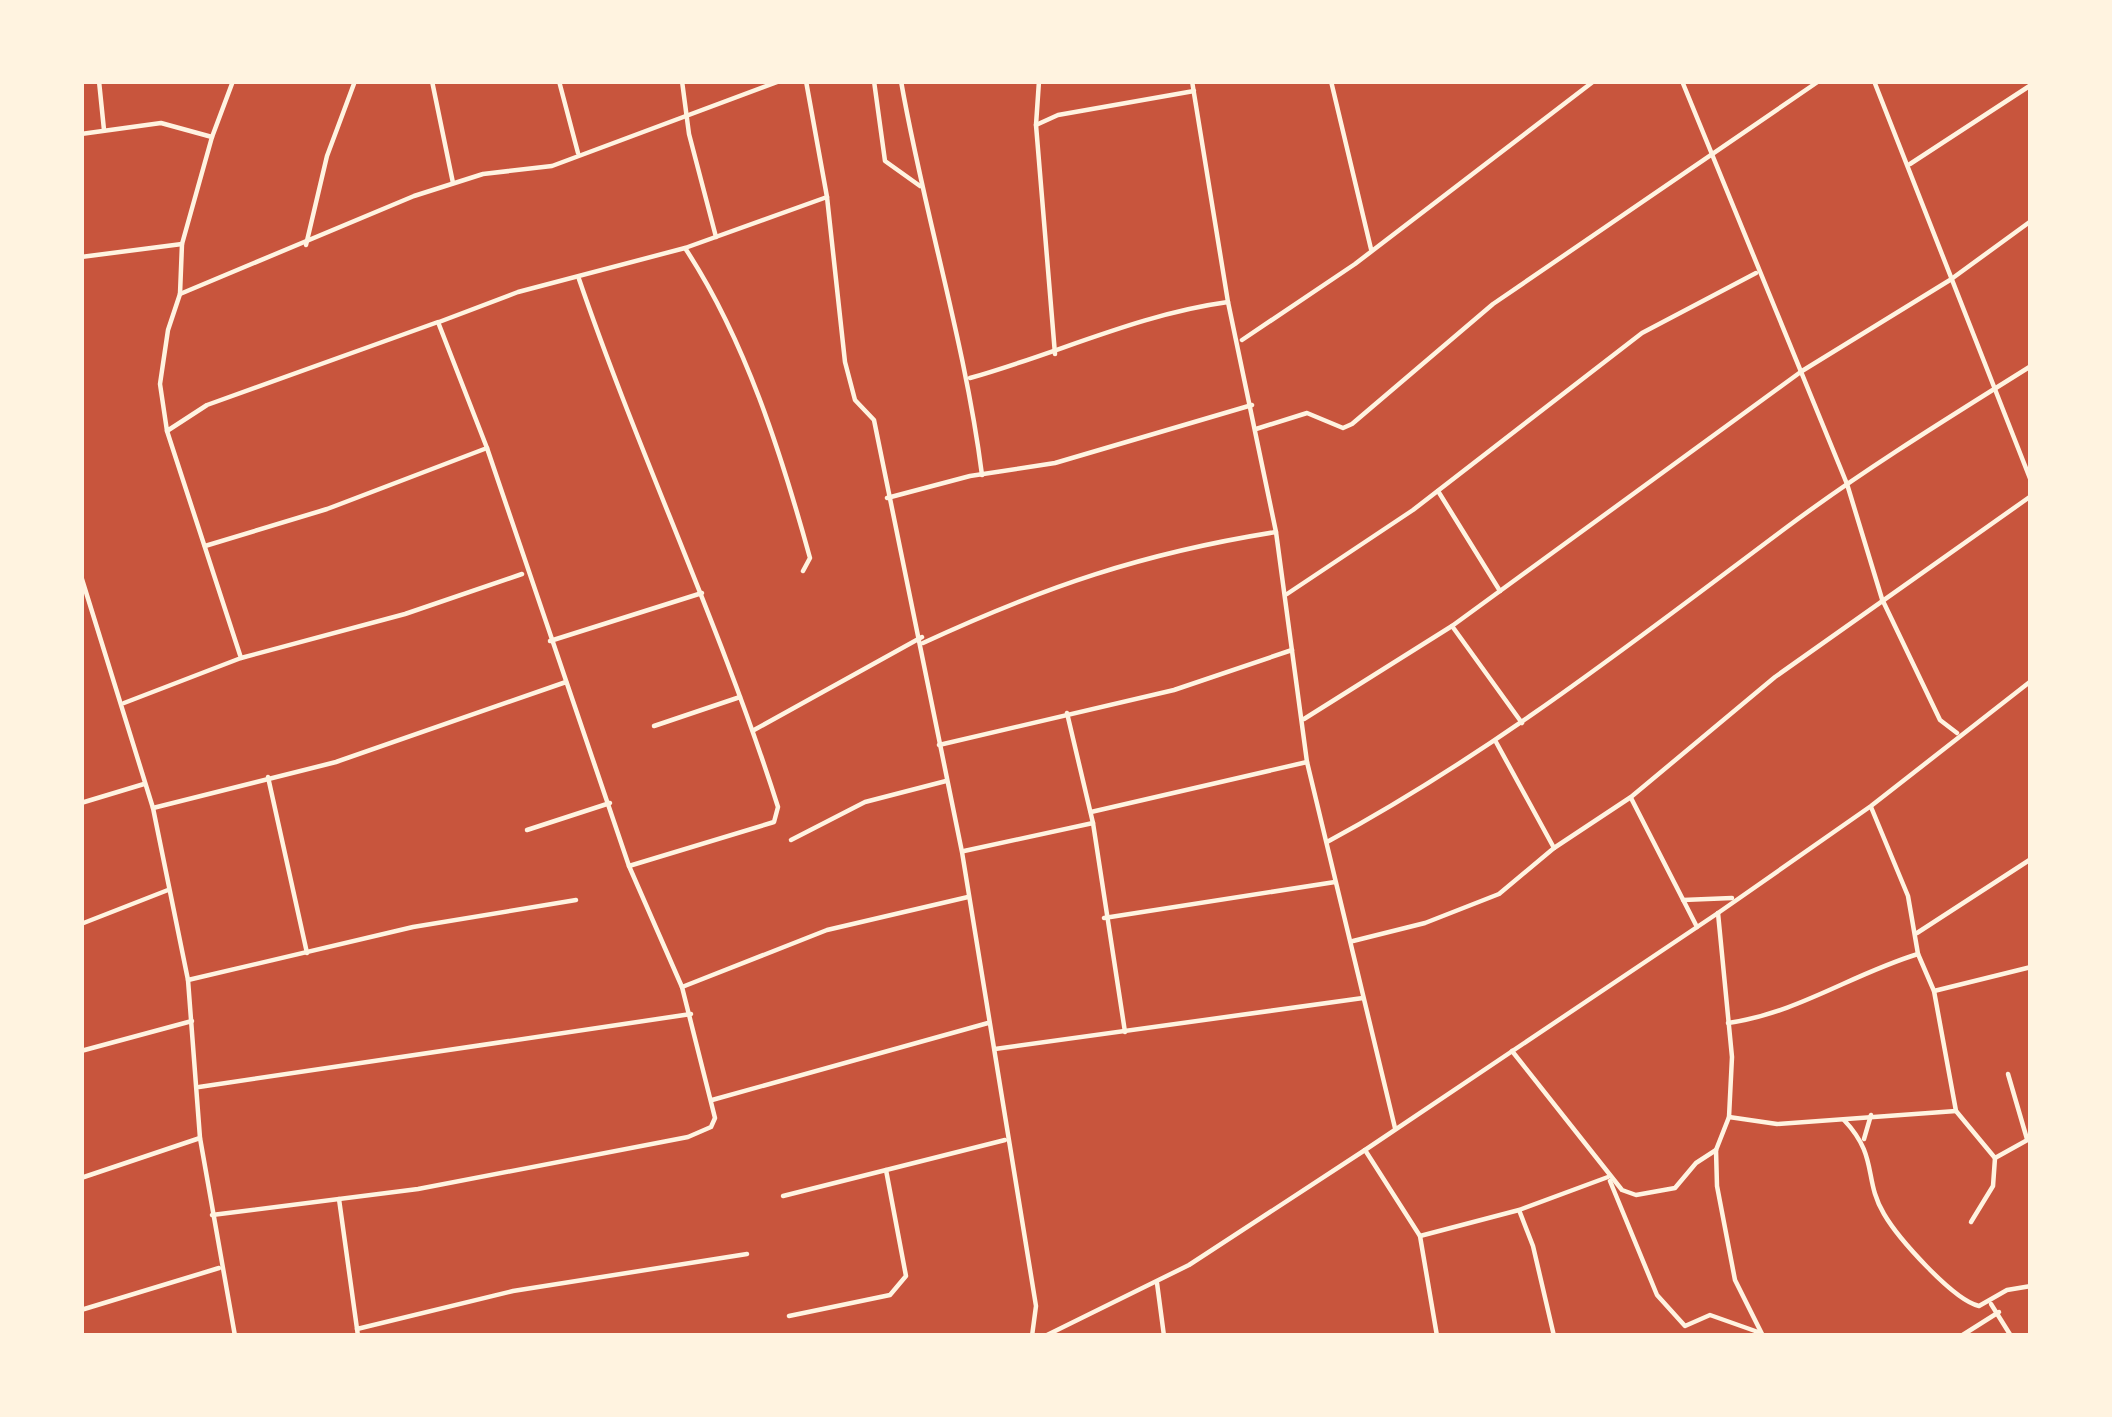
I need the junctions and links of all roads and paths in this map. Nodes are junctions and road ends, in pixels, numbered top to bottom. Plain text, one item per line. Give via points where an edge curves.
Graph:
1 (99, 81) edge
2 (233, 81) edge
3 (355, 81) edge
4 (432, 81) edge
5 (559, 81) edge
6 (682, 81) edge
7 (780, 81) edge
8 (806, 81) edge
9 (874, 81) edge
10 (902, 81) edge
11 (1039, 81) edge
12 (1192, 81) edge
13 (1331, 81) edge
14 (1594, 81) edge
15 (1682, 81) edge
16 (1819, 81) edge
17 (1874, 81) edge
18 (2031, 86) edge
19 (1194, 91) junction
20 (688, 115) junction
21 (1036, 125) junction
22 (104, 130) junction
23 (81, 134) edge
24 (212, 137) junction
25 (1710, 152) junction
26 (578, 153) junction
27 (1910, 164) junction
28 (453, 183) junction
29 (920, 186) junction
30 (827, 197) junction
31 (2031, 221) edge
32 (716, 237) junction
33 (182, 244) junction
34 (305, 245) junction
35 (685, 248) junction
36 (1371, 249) junction
37 (81, 257) edge
38 (1756, 273) junction
39 (579, 279) junction
40 (1950, 280) junction
41 (180, 294) junction
42 (1228, 302) junction
43 (438, 322) junction
44 (1240, 341) junction
45 (1055, 354) junction
46 (2031, 366) edge
47 (1802, 371) junction
48 (969, 378) junction
49 (1994, 389) junction
50 (1252, 405) junction
51 (1256, 430) junction
52 (167, 431) junction
53 (487, 448) junction
54 (982, 475) junction
55 (2031, 482) edge
56 (1846, 484) junction
57 (1438, 491) junction
58 (2031, 496) edge
59 (886, 498) junction
60 (1276, 532) junction
61 (205, 546) junction
62 (803, 571) dead end
63 (525, 573) junction
64 (81, 579) edge
65 (1500, 591) junction
66 (702, 593) junction
67 (1285, 595) junction
68 (1882, 599) junction
69 (1452, 626) junction
70 (922, 640) junction
71 (550, 641) junction
72 (1292, 650) junction
73 (241, 658) junction
74 (2031, 680) edge
75 (566, 682) junction
76 (740, 697) junction
77 (124, 703) junction
78 (1067, 713) junction
79 (1940, 720) junction
80 (1301, 721) junction
81 (1523, 724) junction
82 (654, 727) dead end
83 (753, 730) junction
84 (1958, 734) junction
85 (1495, 740) junction
86 (1947, 742) junction
87 (939, 745) junction
88 (1307, 762) junction
89 (268, 777) junction
90 (946, 781) junction
91 (145, 783) junction
92 (1630, 796) junction
93 (81, 803) edge
94 (610, 803) junction
95 (1871, 806) junction
96 (153, 808) junction
97 (1091, 812) junction
98 (1093, 823) junction
99 (527, 830) dead end
100 (791, 841) dead end
101 (1327, 842) junction
102 (1554, 848) junction
103 (962, 852) junction
104 (2031, 859) edge
105 (628, 866) junction
106 (1338, 882) junction
107 (168, 890) junction
108 (968, 897) junction
109 (1736, 898) junction
110 (577, 900) dead end
111 (1683, 900) junction
112 (1718, 913) junction
113 (1104, 918) junction
114 (81, 924) edge
115 (1697, 927) junction
116 (1917, 933) junction
117 (1353, 941) junction
118 (307, 954) junction
119 (1918, 954) junction
120 (2031, 967) edge
121 (188, 980) junction
122 (682, 987) junction
123 (1934, 992) junction
124 (1364, 998) junction
125 (691, 1014) junction
126 (192, 1021) junction
127 (1728, 1023) junction
128 (988, 1024) junction
129 (1125, 1033) junction
130 (992, 1049) junction
131 (81, 1051) edge
132 (1511, 1051) junction
133 (2008, 1074) dead end
134 (199, 1087) junction
135 (712, 1100) junction
136 (1956, 1111) junction
137 (1870, 1115) junction
138 (1729, 1117) junction
139 (1844, 1120) junction
140 (1395, 1128) junction
141 (200, 1138) junction
142 (2029, 1138) edge
143 (1005, 1140) junction
144 (1864, 1141) junction
145 (1365, 1150) junction
146 (1716, 1150) junction
147 (1996, 1158) junction
148 (886, 1170) junction
149 (1608, 1177) junction
150 (81, 1178) edge
151 (784, 1196) dead end
152 (339, 1199) junction
153 (1519, 1210) junction
154 (212, 1215) junction
155 (1971, 1222) dead end
156 (1420, 1236) junction
157 (748, 1254) dead end
158 (219, 1268) junction
159 (1156, 1282) junction
160 (2031, 1286) edge
161 (1991, 1304) junction
162 (81, 1310) edge
163 (1999, 1312) junction
164 (789, 1316) dead end
165 (357, 1333) edge
166 (1763, 1335) edge
167 (235, 1336) edge
168 (1032, 1336) edge
169 (1045, 1336) edge
170 (1165, 1336) edge
171 (1437, 1336) edge
172 (1553, 1336) edge
173 (1961, 1336) edge
174 (2011, 1336) edge

1 - 22 street
2 - 24 street
3 - 34 street
4 - 28 street
5 - 26 street
6 - 20 street
7 - 20 street
8 - 30 street
9 - 29 street via 885,161
10 - 29 street
11 - 21 street
12 - 19 street
13 - 36 street
14 - 36 street
15 - 25 street
16 - 25 street
17 - 27 street
18 - 27 street
19 - 21 street
19 - 42 street
20 - 26 street
20 - 32 street
21 - 45 street
22 - 23 street
22 - 24 street via 161,123
24 - 33 street
25 - 38 street
25 - 51 street via 1492,304 1352,424 1343,428 1307,413
26 - 28 street via 529,173
27 - 40 street
28 - 34 street
29 - 48 street
30 - 32 street
30 - 59 street via 845,362 855,400 874,419
31 - 40 street
32 - 35 street
33 - 37 street
33 - 41 street
34 - 41 street
35 - 39 street
35 - 62 street via 715,296 786,471 810,558
36 - 44 street
38 - 47 street
38 - 57 street via 1642,333
39 - 43 street
39 - 66 street
40 - 47 street
40 - 49 street
41 - 52 street via 160,384
42 - 44 street
42 - 45 street via 1165,313
43 - 52 street via 226,397
43 - 53 street
44 - 50 street
45 - 48 street
46 - 49 street
47 - 56 street
47 - 65 street
48 - 54 street
49 - 55 street
49 - 56 street
50 - 51 street
50 - 54 street via 1055,464
51 - 60 street
52 - 61 street
53 - 61 street
53 - 63 street
54 - 59 street
56 - 68 street
56 - 81 street
57 - 65 street
57 - 67 street
58 - 68 street
59 - 70 street
60 - 67 street
60 - 70 street via 1172,548
61 - 73 street
63 - 71 street
63 - 73 street
64 - 77 street
65 - 69 street
66 - 71 street
66 - 76 street
67 - 72 street
68 - 79 street
68 - 92 street
69 - 80 street
69 - 81 street
70 - 83 street
70 - 87 street
71 - 75 street
72 - 78 street via 1174,690
72 - 80 street
73 - 77 street
74 - 84 street
75 - 89 street via 336,762
75 - 94 street
76 - 82 street
76 - 83 street
77 - 91 street
78 - 87 street
78 - 97 street
79 - 84 street
79 - 86 street
80 - 88 street
81 - 85 street
83 - 105 street via 778,807 774,822
84 - 86 street
85 - 101 street
85 - 102 street
86 - 95 street
87 - 90 street
88 - 97 street
88 - 101 street
89 - 96 street
89 - 118 street
90 - 100 street via 865,802
90 - 103 street
91 - 93 street
91 - 96 street
92 - 102 street
92 - 111 street
94 - 99 street
94 - 105 street
95 - 109 street
95 - 116 street
96 - 107 street
97 - 98 street
98 - 103 street
98 - 113 street
101 - 106 street
102 - 117 street via 1499,895
103 - 108 street
104 - 116 street
105 - 122 street
106 - 113 street
106 - 117 street
107 - 114 street
107 - 121 street
108 - 122 street via 827,930
108 - 128 street
109 - 111 street
109 - 112 street
110 - 118 street
111 - 115 street
112 - 115 street
112 - 127 street
113 - 129 street
115 - 132 street
116 - 119 street
117 - 124 street
118 - 121 street
119 - 123 street
119 - 127 street via 1780,1013
120 - 123 street
121 - 126 street
122 - 125 street
123 - 136 street
124 - 129 street
124 - 140 street
125 - 134 street
125 - 135 street
126 - 131 street
126 - 134 street
127 - 138 street
128 - 130 street
128 - 135 street
129 - 130 street
130 - 143 street
132 - 140 street
132 - 149 street
133 - 142 street
134 - 141 street
135 - 152 street via 711,1127 688,1137
136 - 137 street
136 - 147 street
137 - 139 street
137 - 144 street
138 - 139 street
138 - 146 street
139 - 144 street
140 - 145 street
141 - 150 street
141 - 154 street
142 - 147 street
143 - 148 street
143 - 168 street via 1036,1306
144 - 161 street via 1887,1219 1954,1294 1968,1304
145 - 156 street
145 - 159 street
146 - 149 street via 1675,1188 1653,1194 1636,1195
146 - 166 street via 1735,1280
147 - 155 street via 1993,1186
148 - 151 street
148 - 164 street via 906,1276 890,1295
149 - 153 street
149 - 166 street via 1672,1315 1685,1325 1710,1315
152 - 154 street
152 - 165 street
153 - 156 street
153 - 172 street
154 - 158 street
156 - 171 street
157 - 165 street via 513,1292
158 - 162 street
158 - 167 street
159 - 169 street
159 - 170 street
160 - 161 street via 2007,1290
161 - 163 street
163 - 173 street
163 - 174 street

